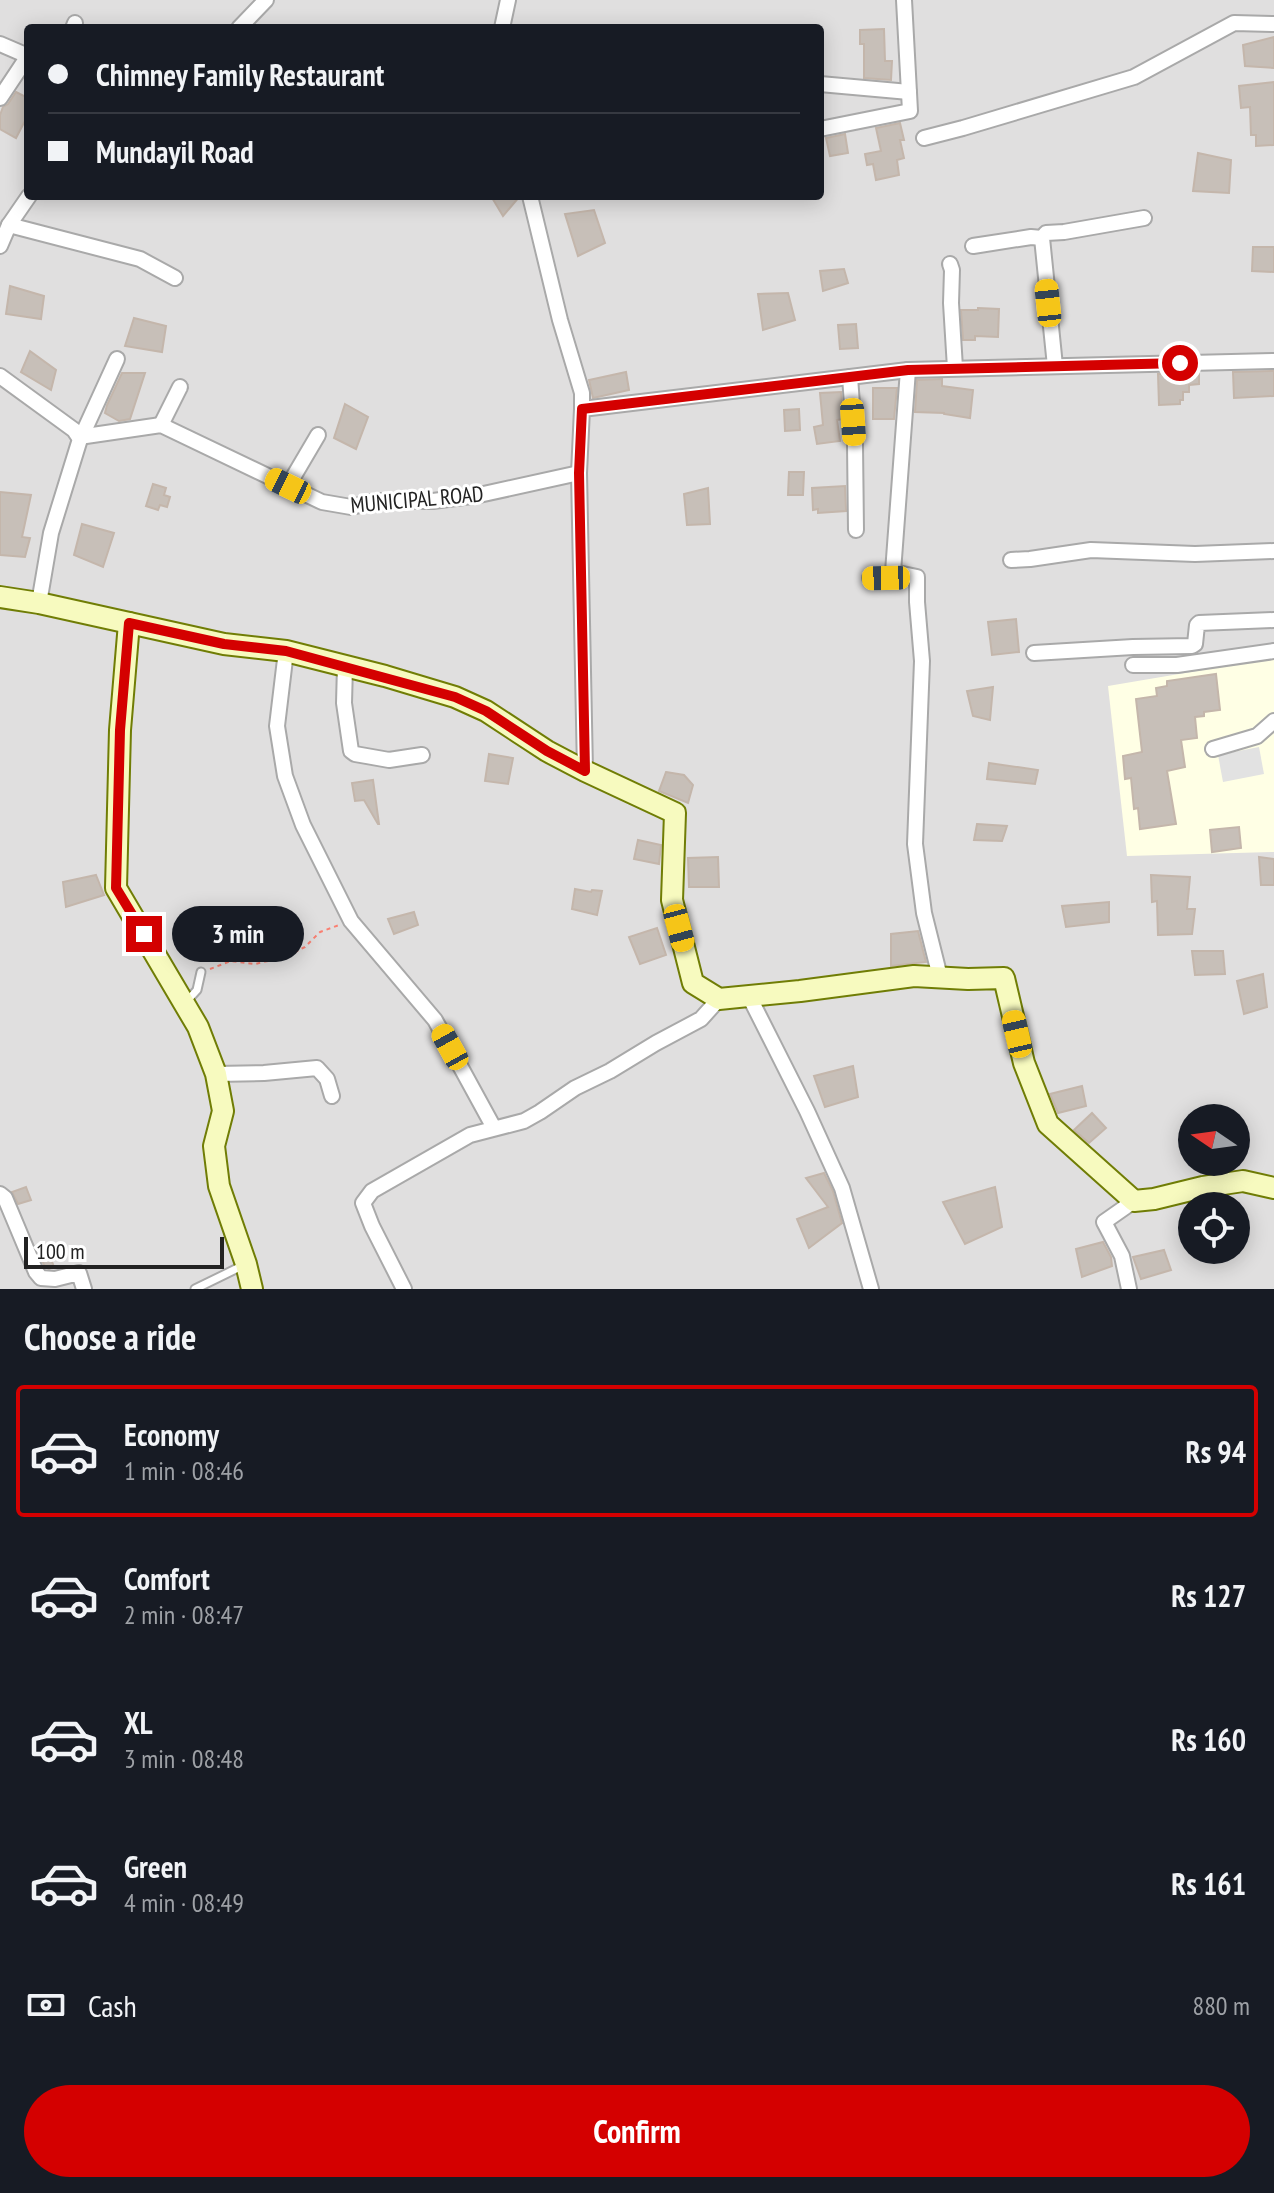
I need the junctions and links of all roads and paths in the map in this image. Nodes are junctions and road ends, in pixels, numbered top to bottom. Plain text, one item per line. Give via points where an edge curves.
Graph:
1 (266, 0) edge
2 (508, 0) edge
3 (904, 0) edge
4 (243, 24) edge
5 (503, 24) edge
6 (1274, 24) edge
7 (0, 44) edge
8 (24, 54) edge
9 (24, 62) edge
10 (824, 84) edge
11 (909, 92) junction
12 (0, 98) edge
13 (824, 128) edge
14 (924, 138) dead end
15 (26, 200) edge
16 (531, 200) edge
17 (1144, 218) dead end
18 (9, 225) junction
19 (1042, 238) junction
20 (0, 246) edge
21 (973, 246) dead end
22 (950, 264) dead end
23 (175, 278) dead end
24 (117, 359) dead end
25 (1274, 361) edge
26 (1055, 366) junction
27 (955, 368) junction
28 (908, 370) junction
29 (0, 376) edge
30 (850, 377) junction
31 (180, 387) dead end
32 (582, 409) junction
33 (161, 425) junction
34 (318, 435) dead end
35 (79, 437) junction
36 (579, 473) junction
37 (288, 486) junction
38 (856, 530) dead end
39 (1274, 551) edge
40 (1011, 560) dead end
41 (893, 572) junction
42 (870, 578) dead end
43 (1, 600) edge
44 (39, 603) junction
45 (1274, 620) edge
46 (129, 623) junction
47 (286, 651) junction
48 (1274, 651) edge
49 (1034, 653) dead end
50 (1133, 665) dead end
51 (345, 666) junction
52 (1274, 721) edge
53 (1213, 749) dead end
54 (422, 755) dead end
55 (585, 771) junction
56 (351, 921) junction
57 (201, 972) joint
58 (940, 977) junction
59 (749, 996) junction
60 (719, 999) junction
61 (185, 1004) junction
62 (216, 1074) junction
63 (332, 1096) dead end
64 (494, 1128) junction
65 (1274, 1188) edge
66 (0, 1194) edge
67 (1134, 1201) junction
68 (246, 1264) junction
69 (84, 1289) edge
70 (195, 1289) edge
71 (252, 1289) edge
72 (404, 1289) edge
73 (871, 1289) edge
74 (1129, 1289) edge

1 - 4 street
2 - 5 street
3 - 11 street
6 - 14 street via 1234,23 1134,77
7 - 8 street
9 - 12 street
10 - 11 street
11 - 13 street via 910,111
15 - 18 street
16 - 32 street
17 - 19 street via 1046,233
18 - 20 street
18 - 23 street via 140,259
19 - 21 street
19 - 26 street
22 - 27 street
24 - 35 street
25 - 26 street
26 - 27 street
27 - 28 street
28 - 30 street
28 - 41 street
29 - 35 street
30 - 32 street
30 - 38 street
31 - 33 street
32 - 36 street
33 - 35 street
33 - 37 street, MUNICIPAL ROAD
34 - 37 street
35 - 44 street via 51,533
36 - 37 street, MUNICIPAL ROAD via 479,495 351,507 322,502
36 - 55 street
39 - 40 street via 1091,550
41 - 42 street via 886,578
41 - 58 street via 917,577 922,661 915,844
43 - 44 main road
44 - 46 main road
45 - 49 street via 1199,623 1192,646
46 - 47 main road
46 - 61 main road via 116,888
47 - 51 main road
47 - 56 street via 277,726 285,776
48 - 50 street via 1177,665
51 - 54 street via 351,751 381,759
51 - 55 main road via 471,703
52 - 53 street via 1257,736
55 - 60 main road via 675,813 672,900 693,983
56 - 57 path via 320,932 285,957 255,964 231,961
56 - 64 street via 435,1020
57 - 61 lane via 197,990
58 - 59 main road
58 - 67 main road via 1004,978 1024,1063 1048,1124
59 - 60 main road
59 - 73 street via 842,1188
60 - 64 street via 701,1019 524,1121
61 - 62 main road
62 - 63 street via 317,1068
62 - 68 main road via 223,1111 214,1146 219,1186
64 - 72 street via 454,1144 372,1191 363,1203
65 - 67 main road via 1243,1181
66 - 69 street via 41,1278 79,1273
67 - 74 street via 1104,1222 1122,1256
68 - 70 lane
68 - 71 main road

